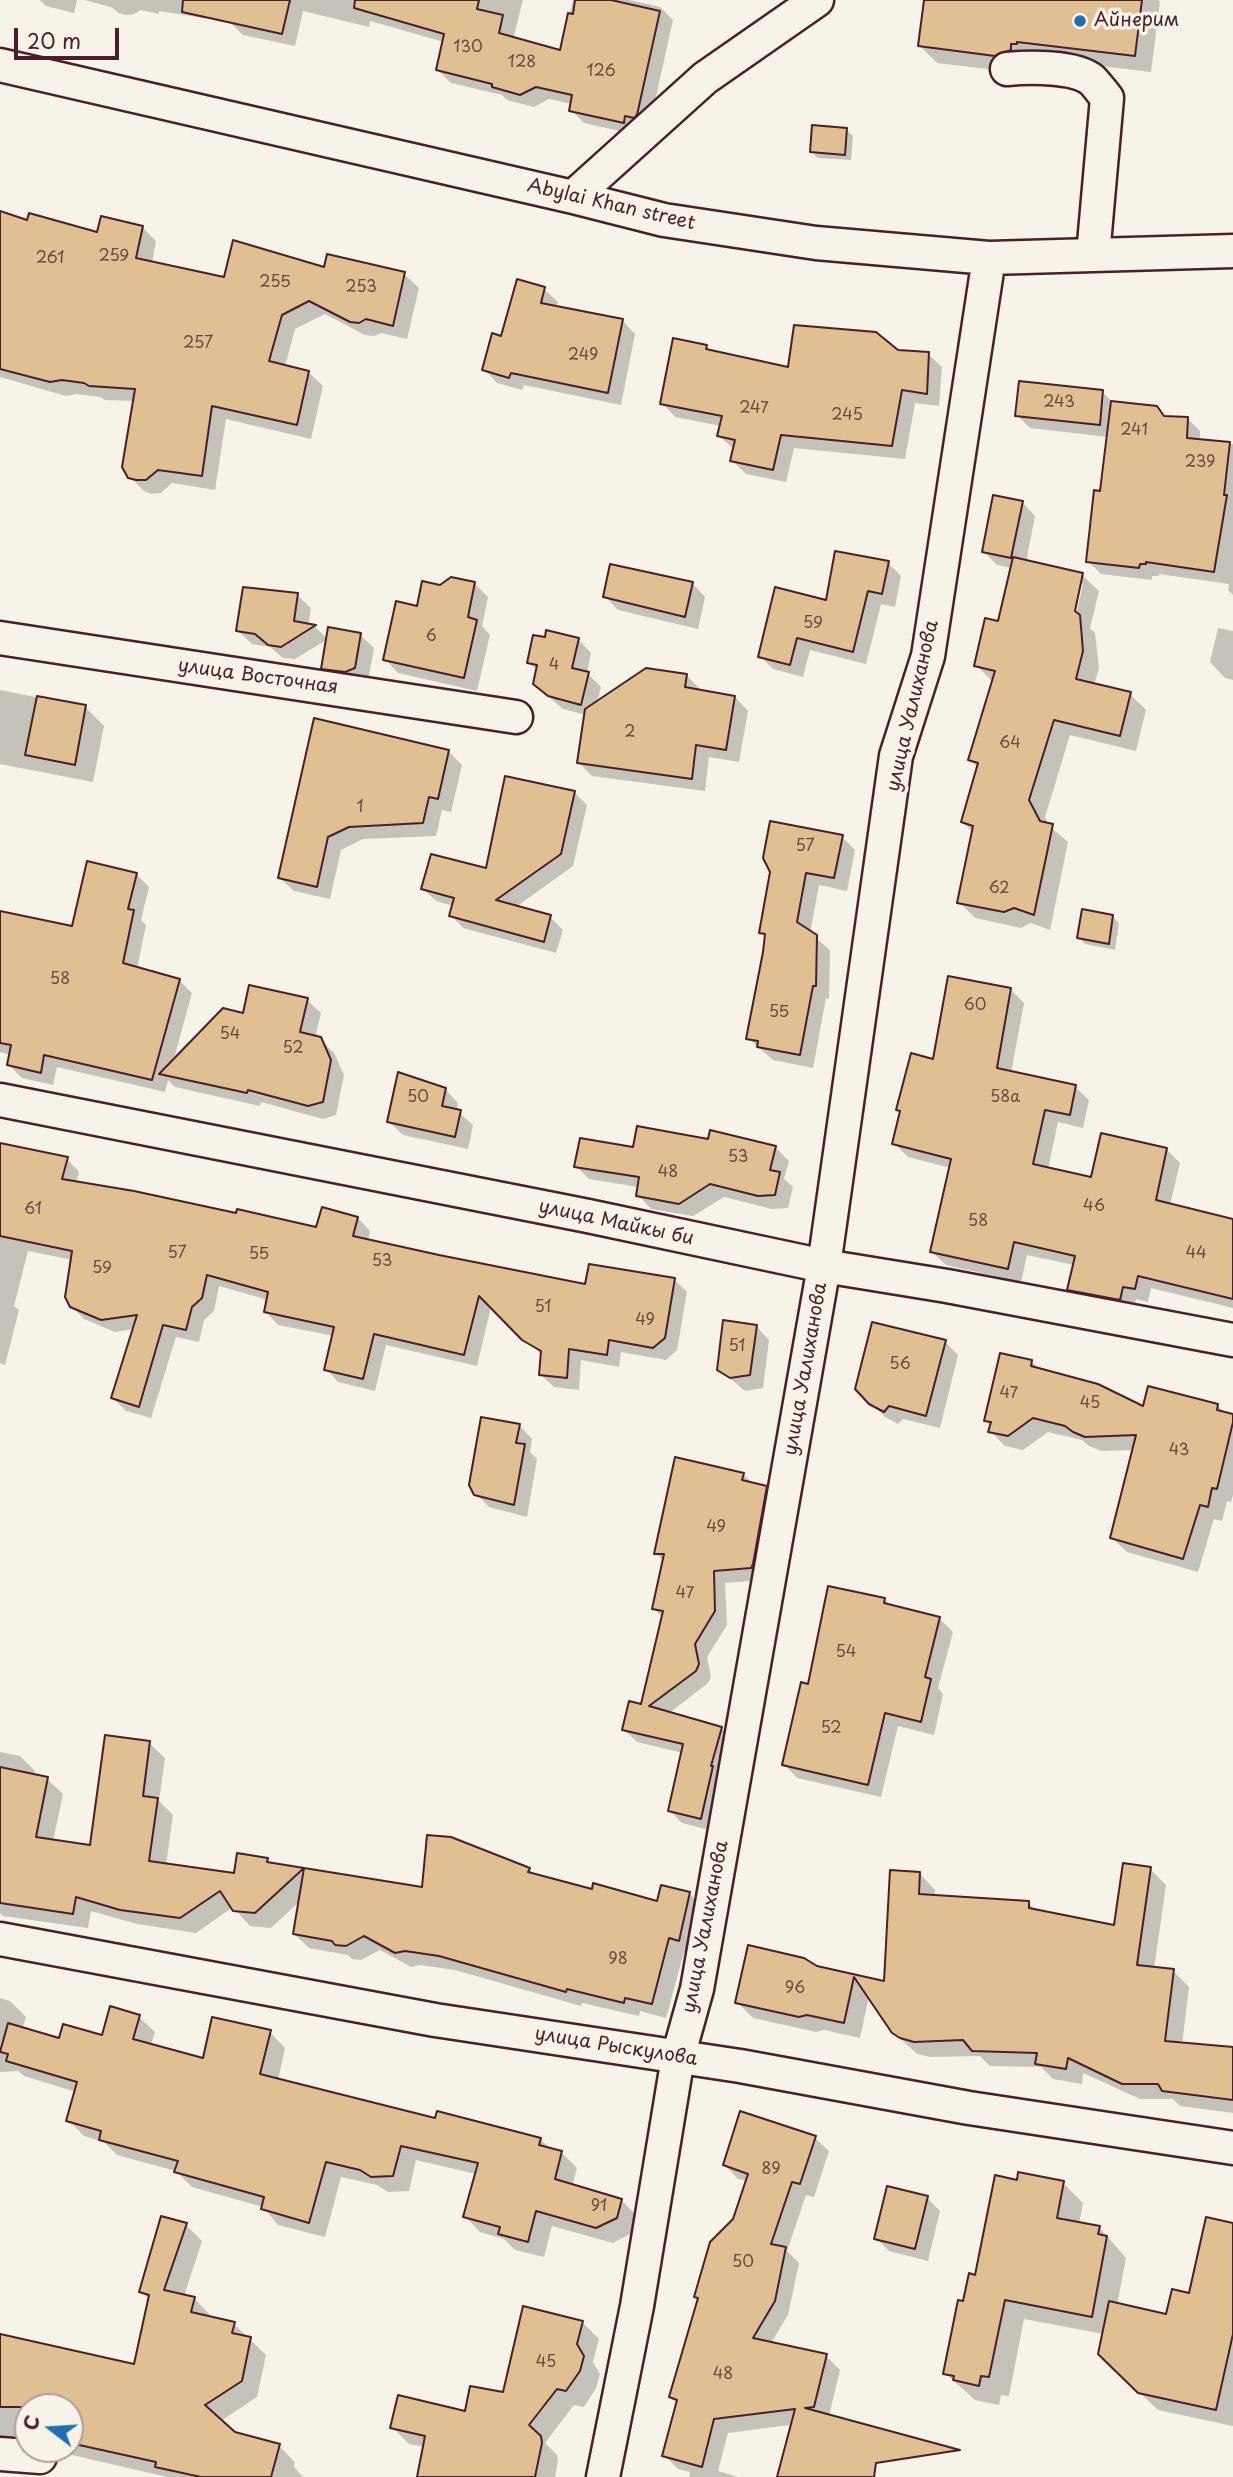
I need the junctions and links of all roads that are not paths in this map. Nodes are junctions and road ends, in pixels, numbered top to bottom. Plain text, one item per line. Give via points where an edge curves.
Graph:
1 (817, 0) edge
2 (0, 65) edge
3 (1007, 69) dead end
4 (573, 197) junction
5 (1233, 251) edge
6 (1093, 255) junction
7 (989, 258) junction
8 (0, 638) edge
9 (516, 717) dead end
10 (0, 1100) edge
11 (824, 1266) junction
12 (1233, 1340) edge
13 (0, 1939) edge
14 (678, 2057) junction
15 (1233, 2148) edge
16 (603, 2477) edge

1 - 4 street via 705,79
2 - 4 street, Abylai Khan street
3 - 6 street via 1063,70 1090,78 1107,98
4 - 7 street, Abylai Khan street via 664,220 816,243
5 - 6 street, Abylai Khan street
6 - 7 street, Abylai Khan street
7 - 11 street, улица Уалиханова via 928,656 897,756
8 - 9 street, улица Восточная
10 - 11 street, улица Майкы би
11 - 12 street, улица Майкы би
11 - 14 street, улица Уалиханова via 697,1989
13 - 14 street, улица Рыскулова via 435,2020
14 - 15 street, улица Рыскулова
14 - 16 street, улица Уалиханова

